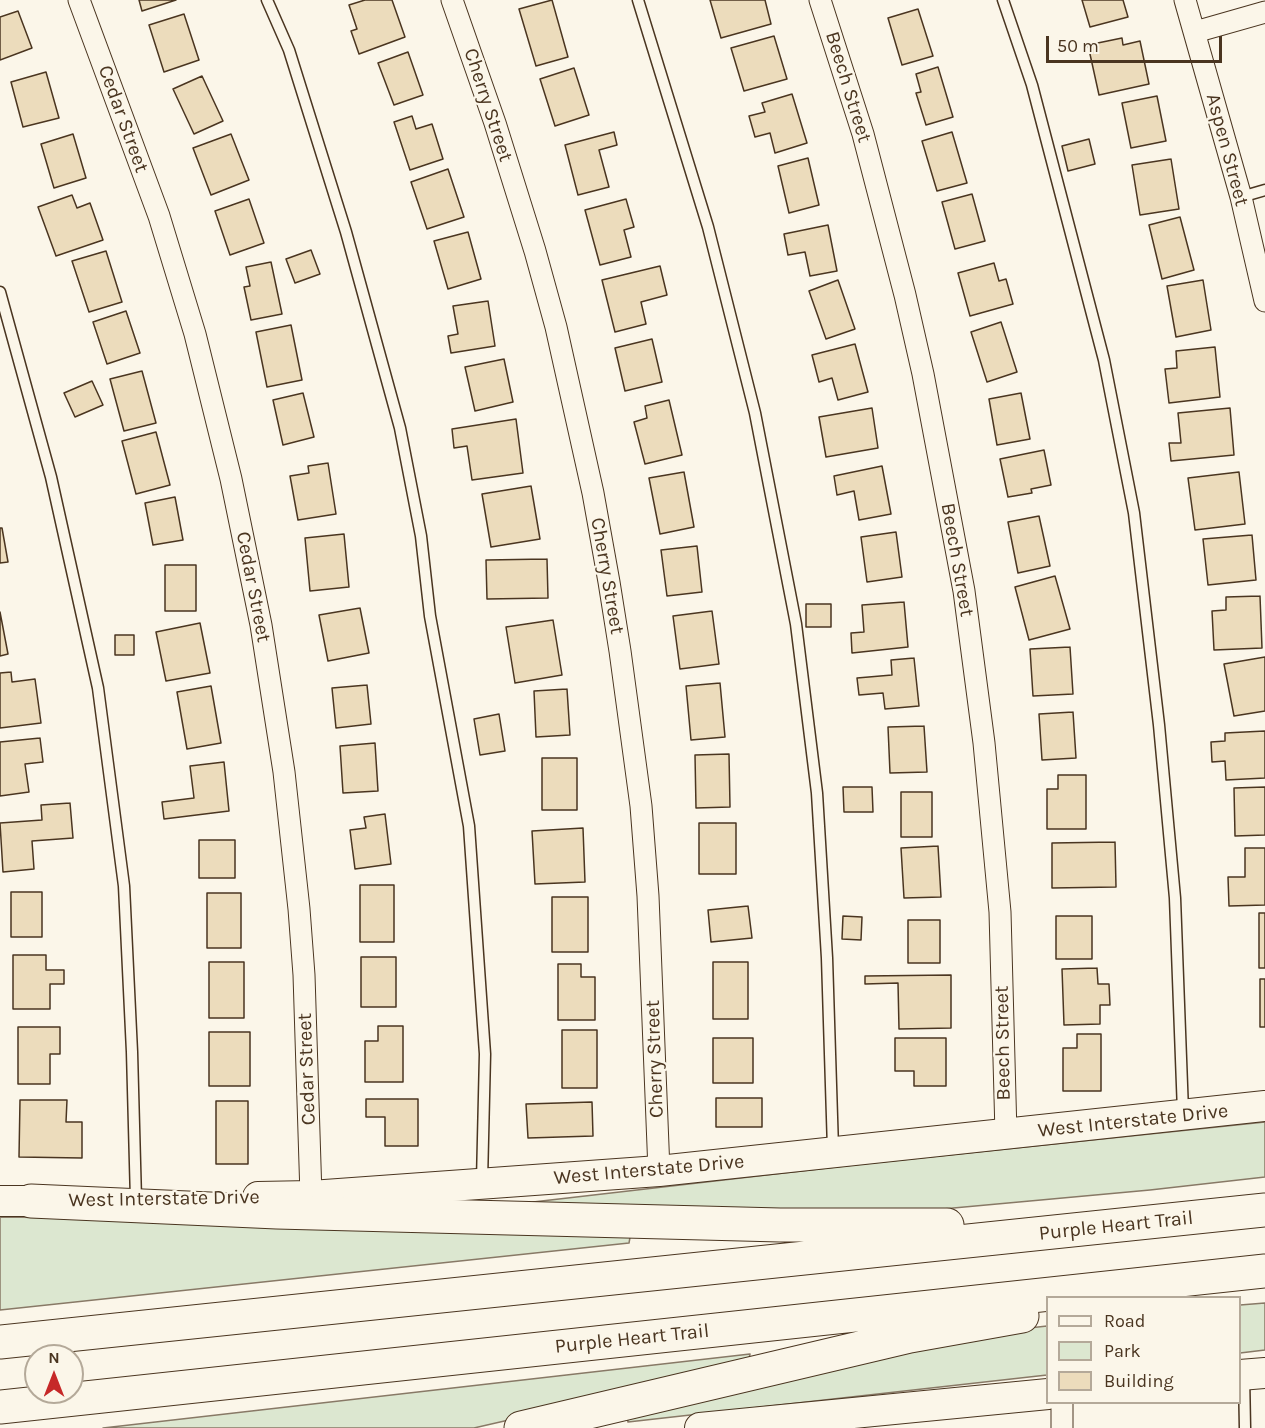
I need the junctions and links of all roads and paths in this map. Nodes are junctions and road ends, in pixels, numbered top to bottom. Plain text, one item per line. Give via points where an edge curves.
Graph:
1 (79, 0) edge
2 (267, 0) edge
3 (452, 0) edge
4 (638, 0) edge
5 (820, 0) edge
6 (1004, 0) edge
7 (1185, 0) edge
8 (1265, 12) edge
9 (1195, 32) junction
10 (1265, 190) edge
11 (1241, 196) junction
12 (0, 292) edge
13 (1265, 301) edge
14 (1265, 1106) edge
15 (1183, 1115) junction
16 (1006, 1134) junction
17 (833, 1153) junction
18 (659, 1171) junction
19 (482, 1184) junction
20 (311, 1196) junction
21 (136, 1200) junction
22 (16, 1201) edge
23 (1265, 1210) edge
24 (1108, 1227) junction
25 (1254, 1272) edge
26 (1127, 1296) edge
27 (1046, 1311) edge
28 (0, 1342) edge
29 (1249, 1374) edge
30 (1046, 1394) edge
31 (1062, 1404) edge
32 (0, 1407) edge
33 (521, 1428) edge
34 (700, 1428) edge
35 (1062, 1428) edge
36 (1245, 1428) edge

1 - 20 street, Cedar Street via 178,275 214,406 255,590 276,710 299,909
2 - 19 lane via 289,50 346,232 400,428 421,536 430,616 470,826 485,1054
3 - 18 street, Cherry Street via 495,123 556,327 609,582 641,806
4 - 17 lane via 711,238 755,413 796,624 817,793
5 - 16 street, Beech Street via 863,134 902,283 964,591 984,743 999,912
6 - 15 lane via 1032,85 1104,360 1134,513 1175,898
7 - 9 street, Aspen Street
8 - 9 street
9 - 11 street, Aspen Street
10 - 11 lane
11 - 13 street, Aspen Street
12 - 21 lane via 51,477 98,687 124,886
14 - 15 main road, West Interstate Drive
15 - 16 main road, West Interstate Drive
16 - 17 main road, West Interstate Drive
17 - 18 main road, West Interstate Drive
18 - 19 main road, West Interstate Drive
19 - 20 main road, West Interstate Drive
20 - 21 main road, West Interstate Drive
21 - 22 main road, West Interstate Drive
22 - 24 highway via 780,1225
23 - 24 highway, Purple Heart Trail
24 - 28 highway, Purple Heart Trail
25 - 26 highway
25 - 32 highway, Purple Heart Trail
27 - 33 highway via 910,1336
29 - 36 lane
30 - 34 main road
31 - 35 street

